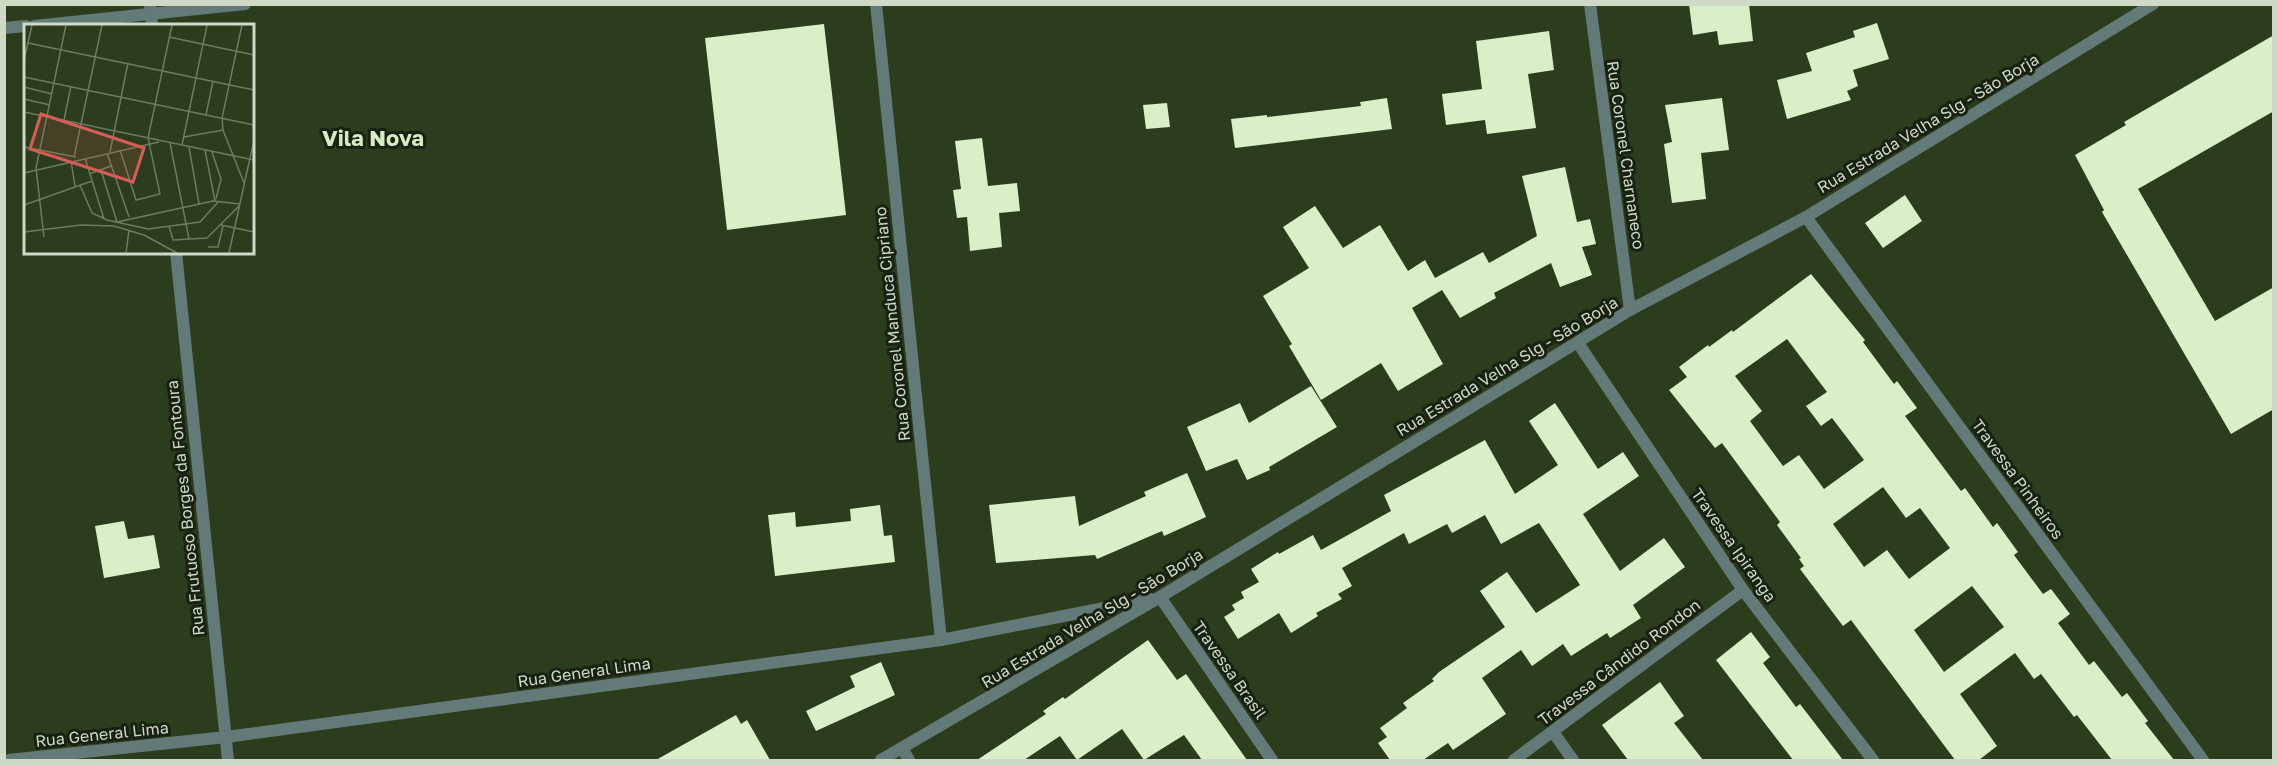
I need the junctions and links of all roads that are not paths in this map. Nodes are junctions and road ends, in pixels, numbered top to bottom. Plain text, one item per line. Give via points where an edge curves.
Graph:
1 (245, 4) edge
2 (876, 4) edge
3 (1590, 4) edge
4 (2153, 4) edge
5 (151, 14) edge
6 (54, 24) edge
7 (24, 26) edge
8 (4, 28) edge
9 (1806, 217) junction
10 (176, 254) edge
11 (1630, 310) junction
12 (1578, 343) junction
13 (1743, 590) junction
14 (1160, 597) junction
15 (941, 640) junction
16 (1553, 732) junction
17 (225, 737) junction
18 (902, 748) junction
19 (9, 760) edge
20 (228, 760) edge
21 (881, 760) edge
22 (909, 760) edge
23 (1272, 760) edge
24 (1514, 760) edge
25 (1574, 760) edge
26 (1873, 760) edge
27 (2203, 760) edge

1 - 5 street
2 - 15 street, Rua Coronel Manduca Cipriano
3 - 11 street, Rua Coronel Charnaneco
4 - 9 street, Rua Estrada Velha Slg - São Borja
5 - 6 street
7 - 8 street
9 - 11 street, Rua Estrada Velha Slg - São Borja
9 - 27 street, Travessa Pinheiros
10 - 17 street, Rua Frutuoso Borges da Fontoura
11 - 12 street, Rua Estrada Velha Slg - São Borja
12 - 13 street, Travessa Ipiranga
12 - 14 street, Rua Estrada Velha Slg - São Borja
13 - 16 street, Travessa Cândido Rondon
13 - 26 street, Travessa Ipiranga
14 - 15 street, Rua General Lima
14 - 18 street, Rua Estrada Velha Slg - São Borja
14 - 23 street, Travessa Brasil
15 - 17 street, Rua General Lima
16 - 24 street, Travessa Cândido Rondon
16 - 25 street
17 - 19 street, Rua General Lima
17 - 20 street, Rua Frutuoso Borges da Fontoura
18 - 21 street, Rua Estrada Velha Slg - São Borja
18 - 22 street

